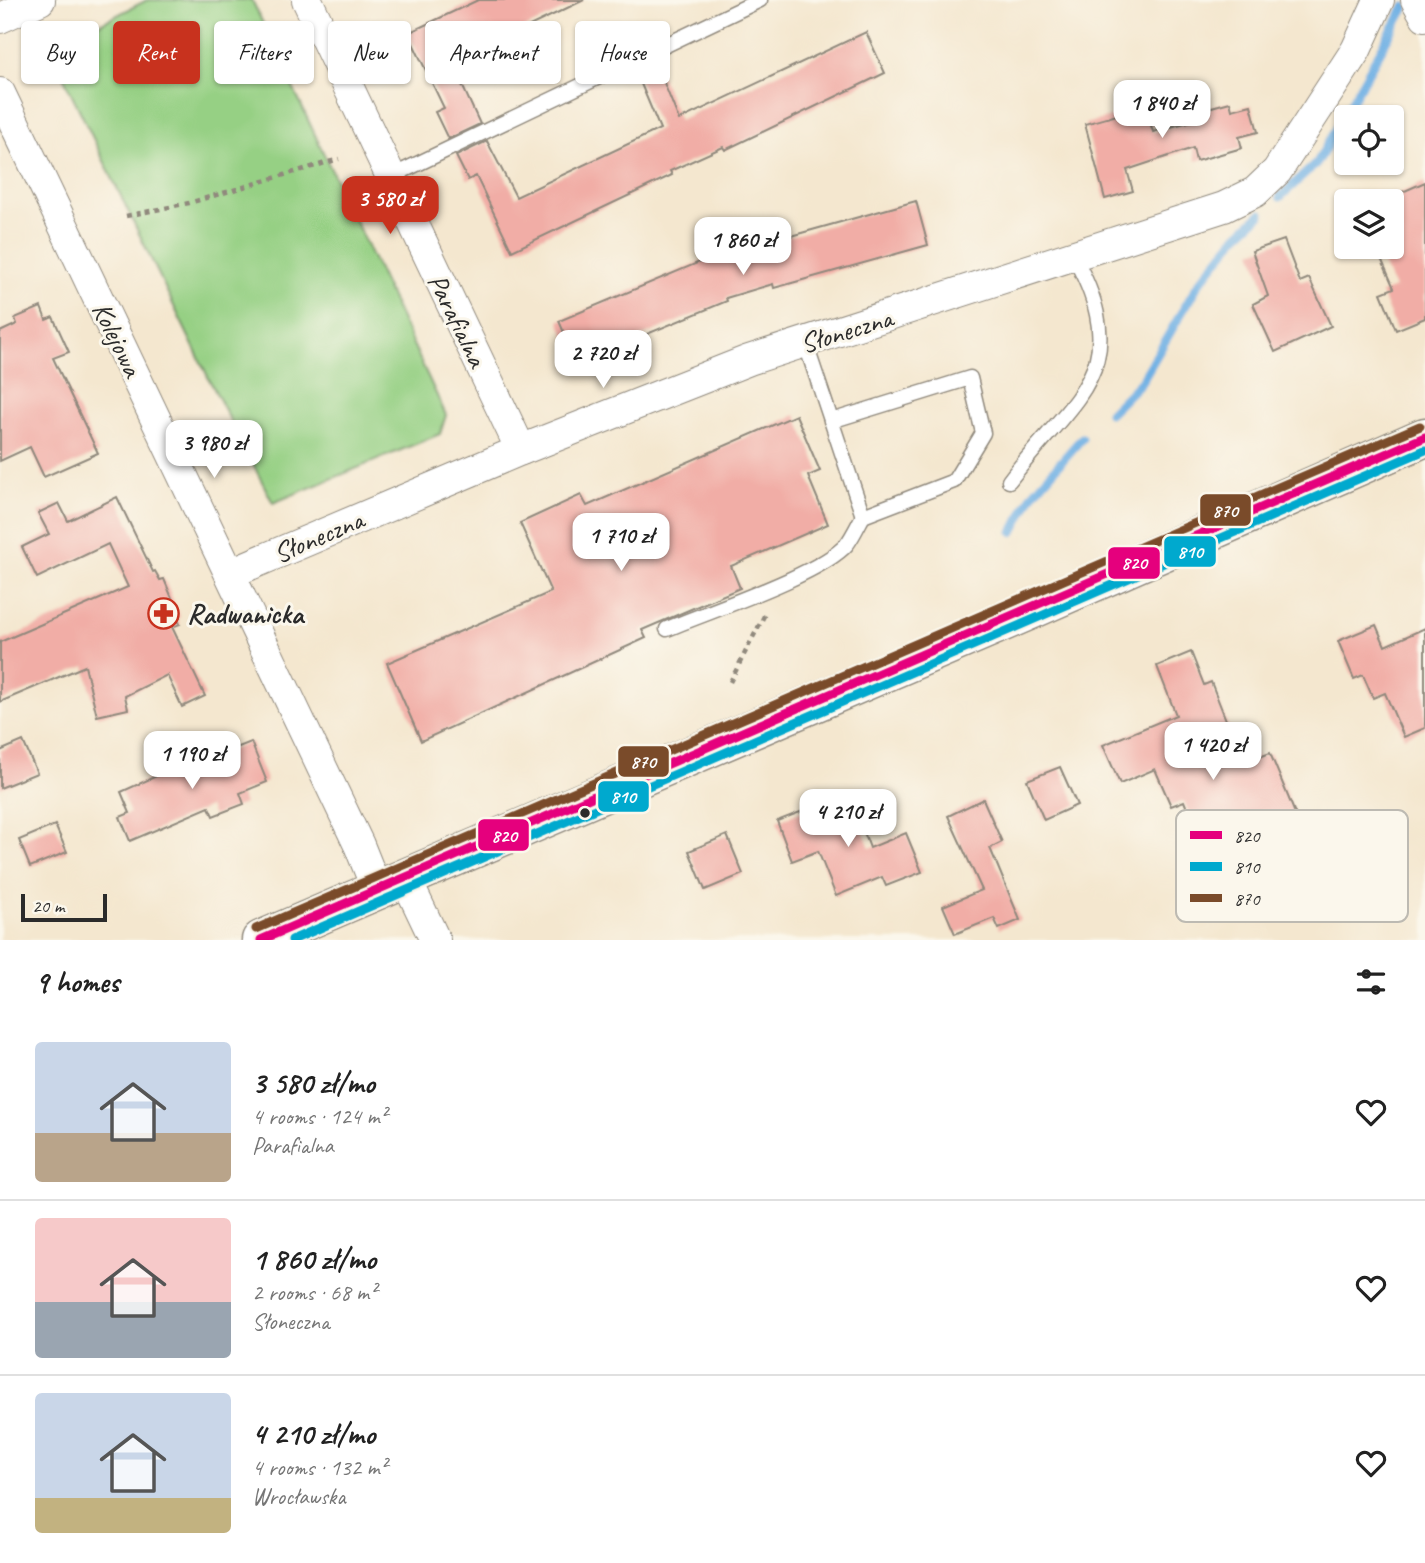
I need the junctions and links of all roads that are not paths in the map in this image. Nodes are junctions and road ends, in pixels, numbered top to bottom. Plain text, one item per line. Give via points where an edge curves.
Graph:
1 (40, 0) edge
2 (307, 0) edge
3 (760, 0) edge
4 (1378, 0) edge
5 (1416, 0) edge
6 (1425, 16) edge
7 (0, 18) edge
8 (0, 93) edge
9 (390, 177) junction
10 (1073, 255) junction
11 (805, 342) junction
12 (831, 421) junction
13 (1425, 437) edge
14 (521, 450) junction
15 (1009, 481) dead end
16 (863, 516) junction
17 (231, 573) junction
18 (667, 629) dead end
19 (391, 884) junction
20 (261, 940) edge
21 (435, 940) edge

1 - 7 street
2 - 9 street, Parafialna
3 - 9 lane
4 - 10 street, Słoneczna via 1356,50 1278,171 1255,192 1224,208
5 - 6 street
8 - 17 street, Kolejowa
9 - 14 street, Parafialna
10 - 11 street, Słoneczna
10 - 15 lane via 1098,311 1096,362 1087,388
11 - 12 lane
11 - 14 street, Słoneczna
12 - 16 lane
12 - 16 lane via 970,378 983,433 954,481
13 - 19 main road
14 - 17 street, Słoneczna
16 - 18 lane via 847,544 830,558
17 - 19 street, Kolejowa via 359,845
19 - 20 main road
19 - 21 street, Kolejowa

